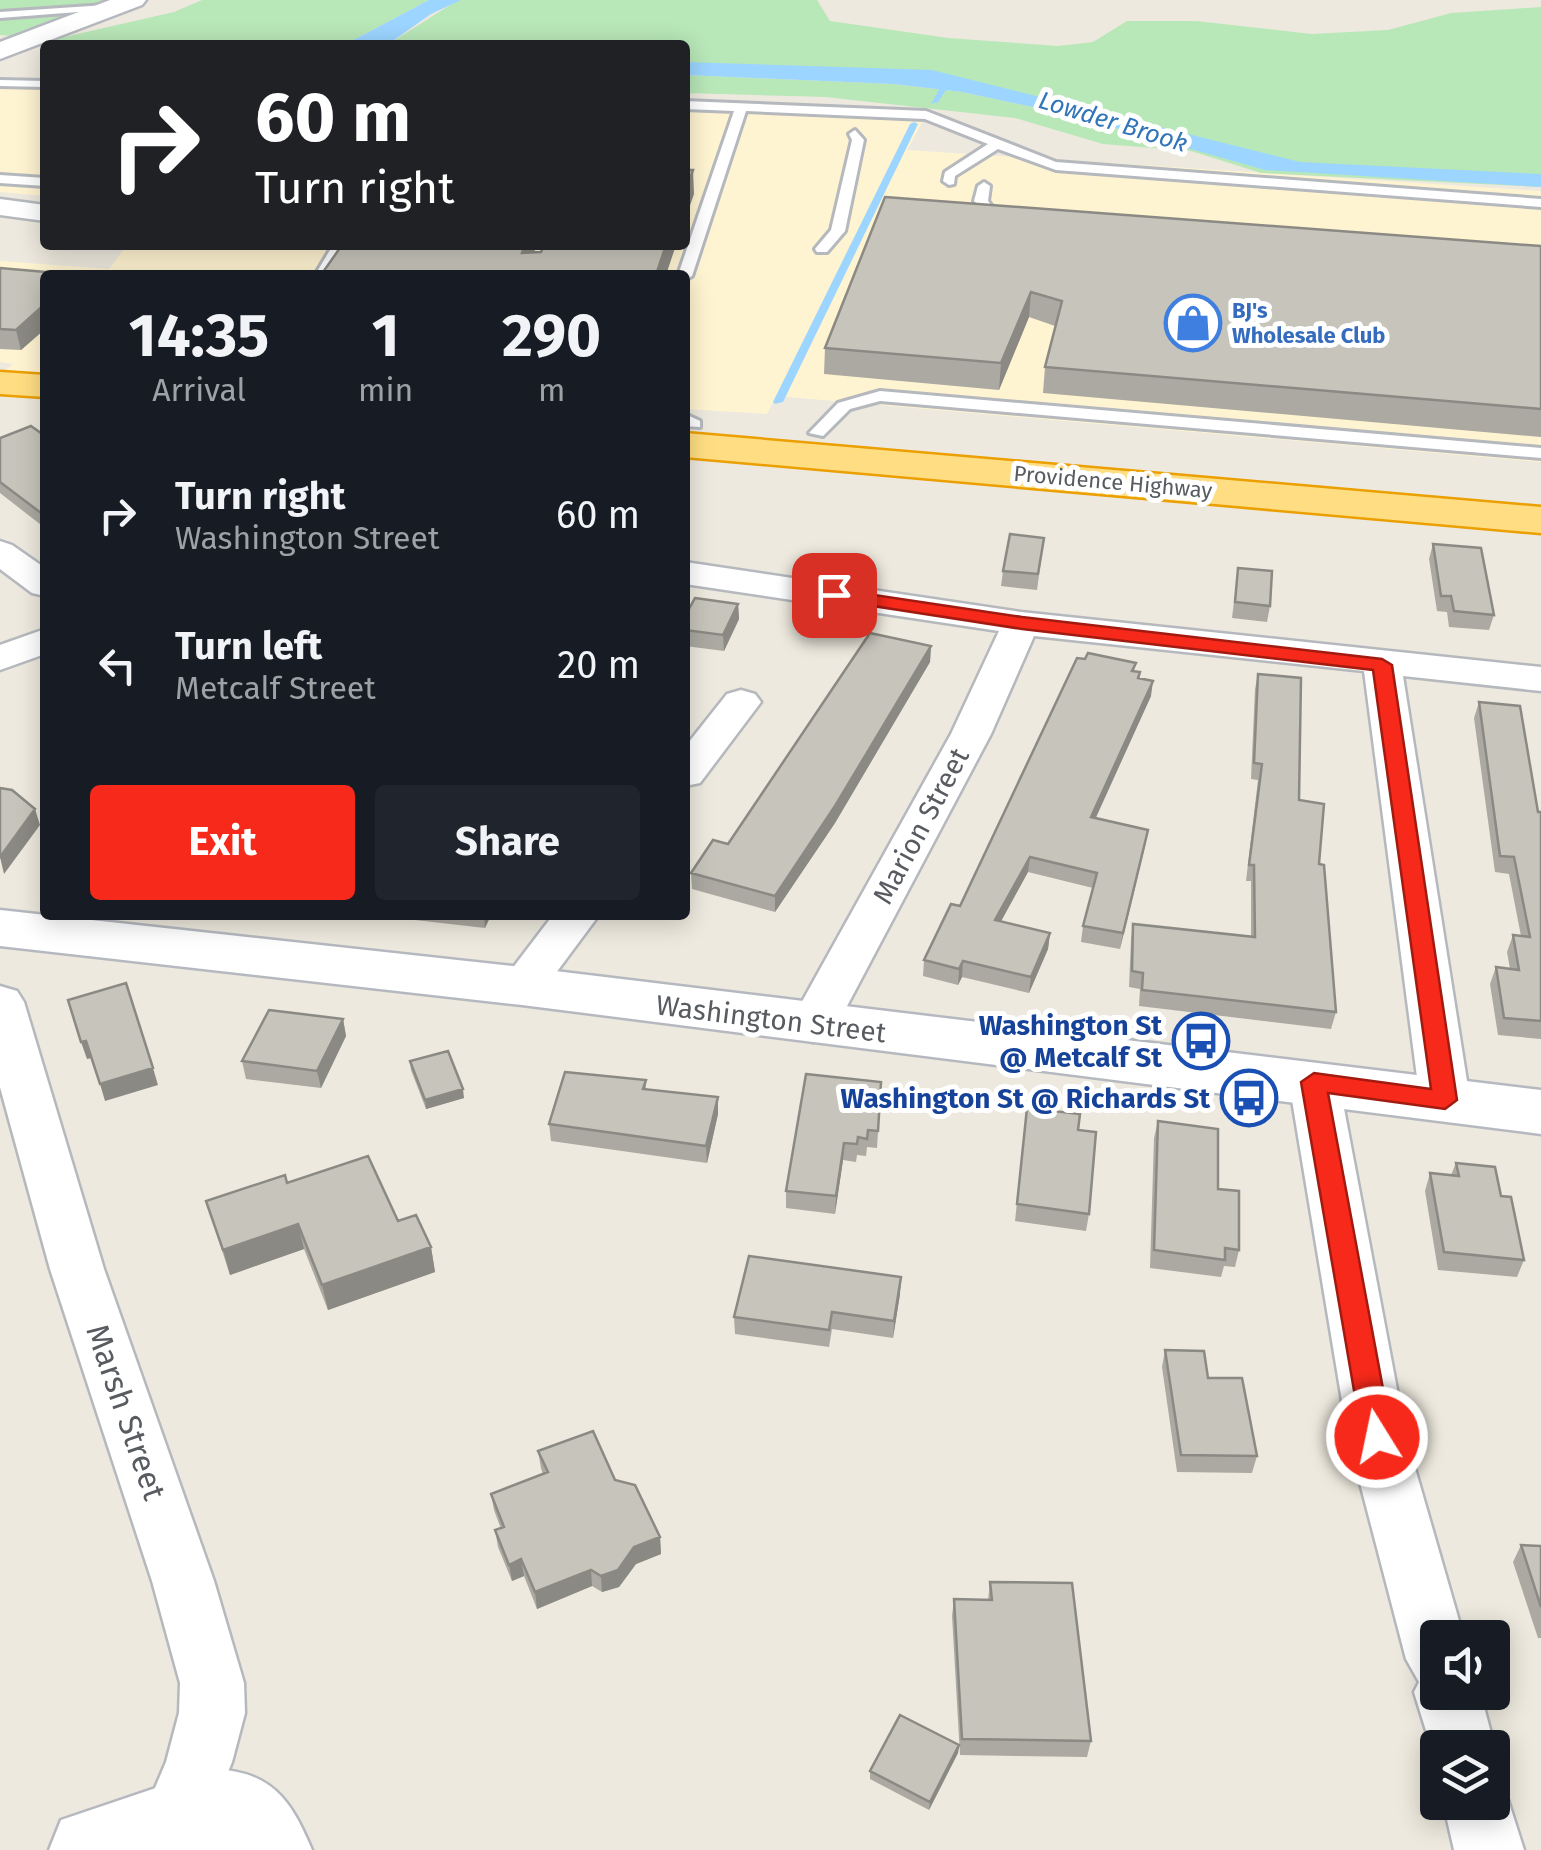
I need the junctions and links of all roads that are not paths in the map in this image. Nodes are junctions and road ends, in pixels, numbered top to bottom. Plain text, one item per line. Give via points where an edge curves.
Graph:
1 (127, 3) edge
2 (0, 15) edge
3 (0, 51) edge
4 (0, 82) edge
5 (40, 84) edge
6 (690, 104) edge
7 (741, 107) junction
8 (855, 134) dead end
9 (999, 142) junction
10 (0, 178) edge
11 (949, 181) dead end
12 (40, 182) edge
13 (984, 186) dead end
14 (1541, 203) edge
15 (0, 206) edge
16 (987, 209) edge
17 (40, 211) edge
18 (822, 249) dead end
19 (687, 270) edge
20 (0, 383) edge
21 (40, 386) edge
22 (0, 406) edge
23 (40, 408) edge
24 (690, 428) edge
25 (690, 428) edge
26 (817, 433) junction
27 (1541, 453) edge
28 (1541, 488) edge
29 (1541, 520) edge
30 (0, 552) edge
31 (690, 574) edge
32 (40, 581) edge
33 (1022, 623) junction
34 (40, 642) edge
35 (0, 658) edge
36 (1382, 665) junction
37 (1541, 680) edge
38 (741, 702) dead end
39 (690, 768) edge
40 (573, 920) edge
41 (3, 932) edge
42 (522, 986) junction
43 (0, 1002) edge
44 (813, 1025) junction
45 (1314, 1082) junction
46 (1445, 1100) junction
47 (1541, 1112) edge
48 (1427, 1620) edge
49 (1481, 1820) edge
50 (160, 1836) edge
51 (91, 1850) edge
52 (270, 1850) edge
53 (1490, 1850) edge

1 - 2 lane
1 - 3 main road
4 - 5 lane
6 - 7 lane
7 - 9 lane via 926,115
7 - 19 lane
8 - 18 lane via 838,231
9 - 11 lane via 965,162
9 - 14 lane via 1056,166
10 - 12 lane
13 - 16 lane
15 - 17 street
20 - 21 highway
22 - 23 highway
24 - 26 highway, Providence Highway
25 - 29 highway, Providence Highway
26 - 27 lane via 844,406 880,396
26 - 28 highway, Providence Highway
30 - 32 street
31 - 33 street
33 - 36 street
33 - 44 street, Marion Street via 971,734
34 - 35 street
36 - 37 street
36 - 46 street
38 - 39 street
40 - 42 street
41 - 42 main road, Washington Street
42 - 44 main road, Washington Street
43 - 50 street, Marsh Street via 77,1269 212,1682 199,1762
44 - 45 main road, Washington Street
45 - 46 main road, Washington Street
45 - 48 street via 1377,1437
46 - 47 main road, Washington Street
49 - 53 street
50 - 51 main road
50 - 52 main road via 198,1811 221,1809 260,1828

